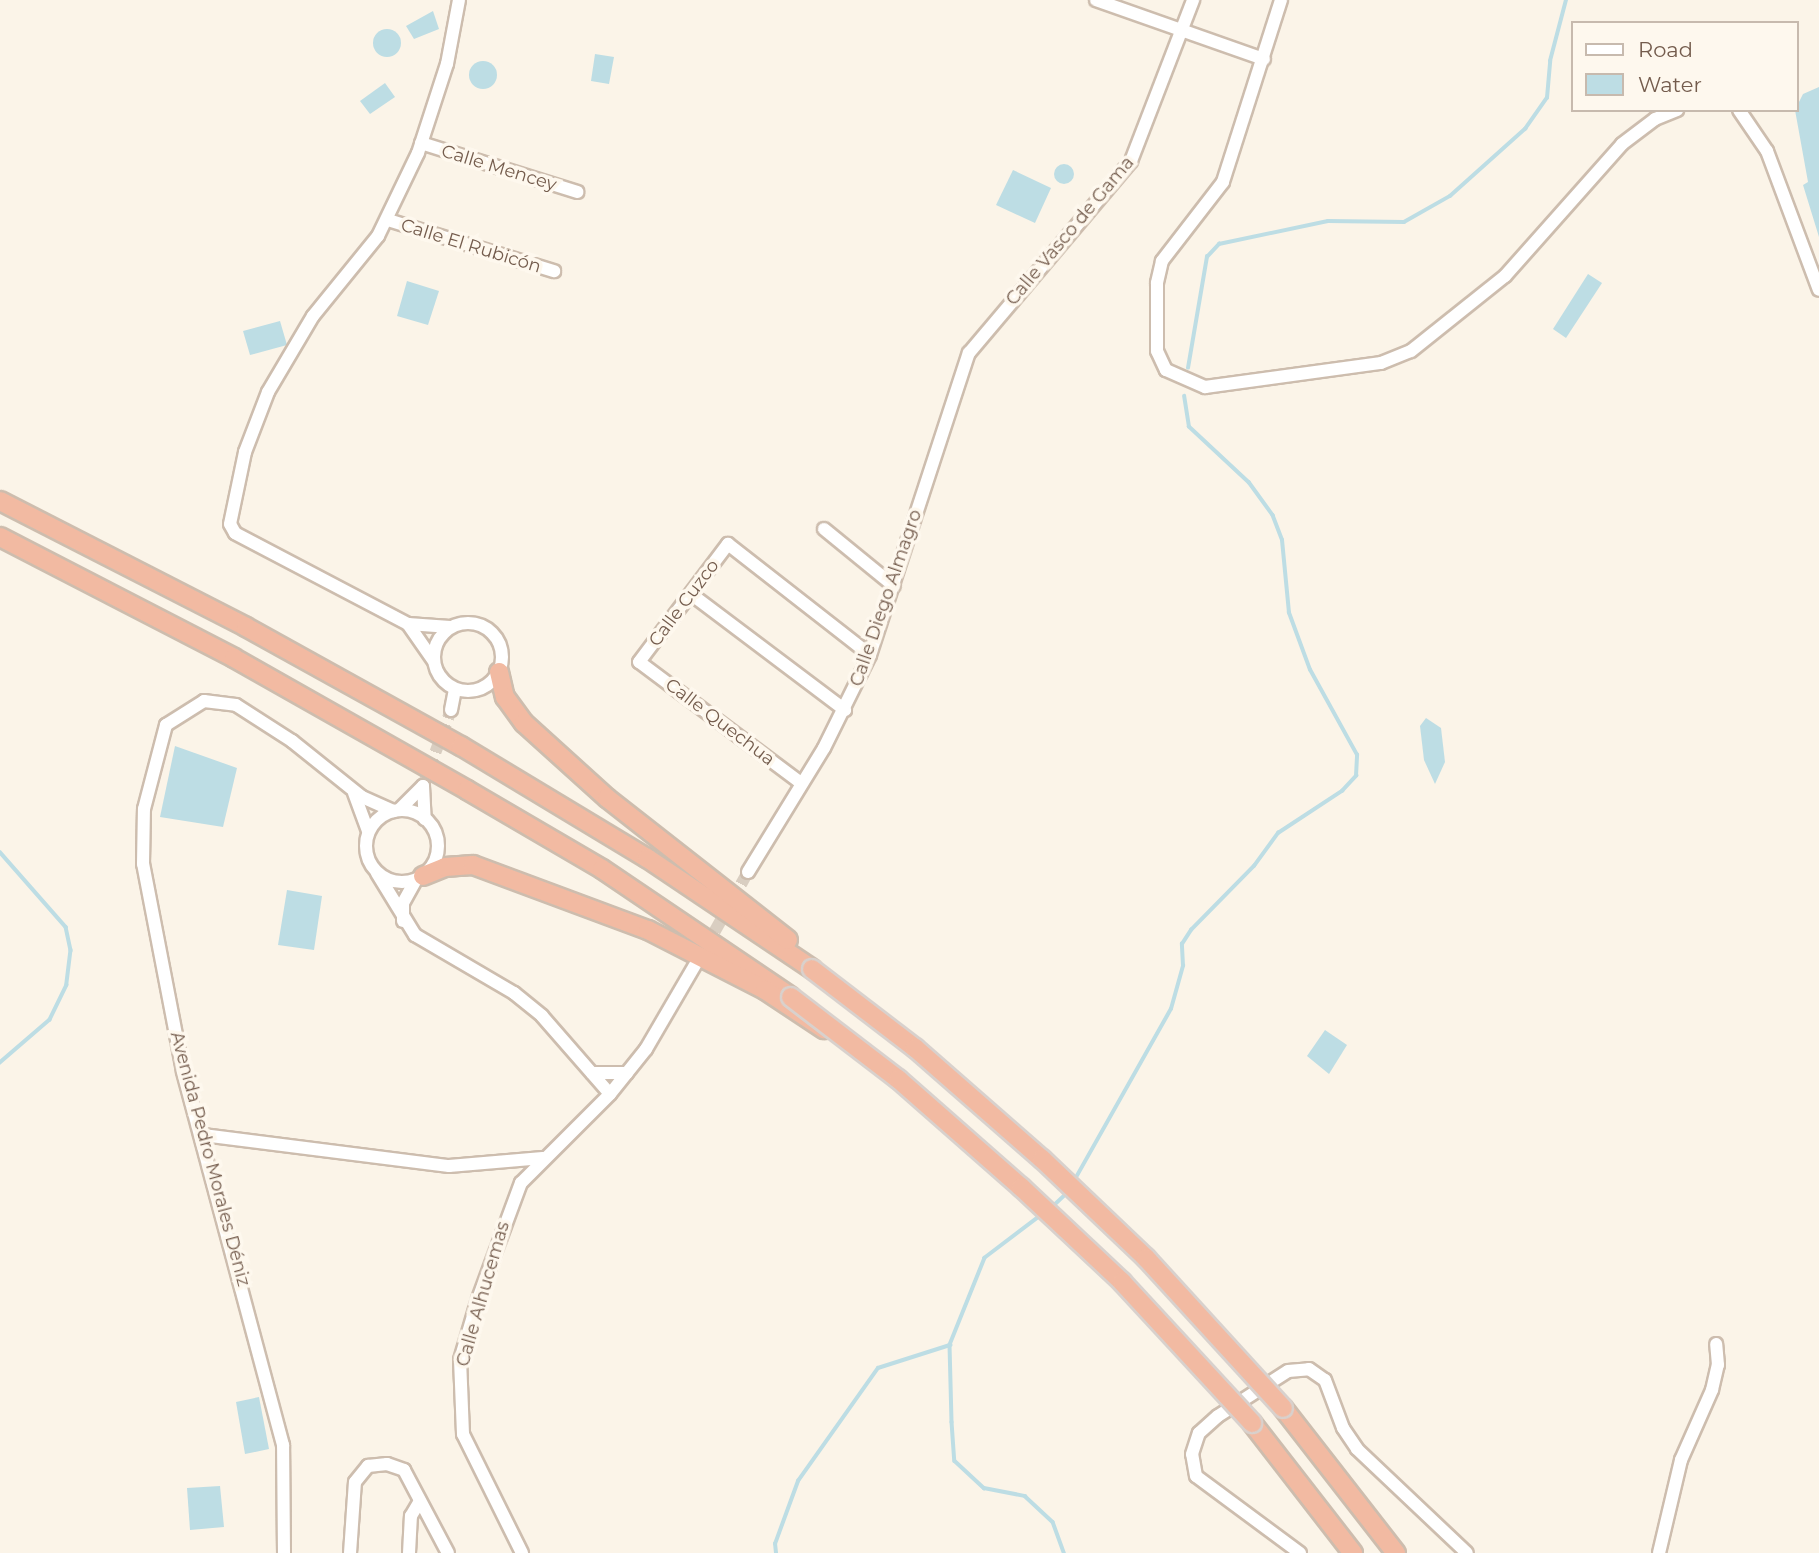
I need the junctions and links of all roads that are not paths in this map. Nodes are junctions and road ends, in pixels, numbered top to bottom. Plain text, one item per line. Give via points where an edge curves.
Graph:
1 (460, 0) edge
2 (1096, 0) edge
3 (1193, 0) edge
4 (1281, 0) edge
5 (1116, 3) edge
6 (1182, 29) junction
7 (1264, 58) junction
8 (1672, 112) edge
9 (1740, 112) edge
10 (421, 143) junction
11 (577, 192) dead end
12 (388, 220) junction
13 (554, 271) dead end
14 (1819, 290) edge
15 (1000, 314) joint
16 (0, 502) edge
17 (824, 529) dead end
18 (0, 537) edge
19 (894, 586) junction
20 (691, 594) junction
21 (408, 624) junction
22 (450, 627) junction
23 (870, 655) junction
24 (433, 660) junction
25 (639, 662) joint
26 (499, 672) junction
27 (455, 689) junction
28 (451, 710) tunnel mouth
29 (845, 710) junction
30 (801, 783) junction
31 (352, 790) junction
32 (397, 810) junction
33 (425, 819) junction
34 (368, 831) junction
35 (748, 872) tunnel mouth
36 (377, 873) junction
37 (419, 878) junction
38 (403, 921) junction
39 (695, 965) dead end
40 (815, 966) junction
41 (792, 1004) junction
42 (593, 1073) junction
43 (627, 1073) junction
44 (610, 1094) junction
45 (590, 1112) junction
46 (203, 1135) junction
47 (543, 1158) junction
48 (1716, 1344) dead end
49 (420, 1501) junction
50 (284, 1553) edge
51 (350, 1553) edge
52 (409, 1553) edge
53 (448, 1553) edge
54 (522, 1553) edge
55 (1300, 1553) edge
56 (1353, 1553) edge
57 (1396, 1553) edge
58 (1467, 1553) edge
59 (1659, 1553) edge

1 - 10 street via 447,64
2 - 5 street
3 - 6 street, Calle Vasco de Gama
4 - 7 street
5 - 6 street
6 - 7 street
6 - 15 street, Calle Vasco de Gama via 1131,161
7 - 8 street via 1223,181 1162,261 1157,283 1157,351 1166,370 1205,387 1381,363 1411,351 1504,276 1622,144
9 - 14 street via 1767,151
10 - 11 street, Calle Mencey
10 - 12 street
12 - 13 street, Calle El Rubicón
12 - 21 street via 313,316 268,392 245,452 230,524 235,533
15 - 19 street, Calle Diego Almagro via 969,353
16 - 40 highway via 246,626 461,746 648,858
17 - 19 street
18 - 41 highway via 234,658 467,790 635,891
19 - 23 street, Calle Diego Almagro
20 - 23 street, Calle Cuzco via 728,544
20 - 25 street, Calle Cuzco
20 - 29 street
21 - 22 street
21 - 24 street
22 - 24 street via 437,641
22 - 26 street via 471,623 491,632 502,650
23 - 29 street, Calle Diego Almagro
24 - 27 street via 440,678
25 - 30 street, Calle Quechua
26 - 27 street via 485,687
26 - 40 highway via 505,697 524,723
27 - 28 street
29 - 30 street, Calle Diego Almagro
30 - 35 street, Calle Diego Almagro
31 - 32 street via 376,807
31 - 34 street
31 - 46 street, Avenida Pedro Morales Déniz via 292,741 236,705 204,701 166,725 144,809 144,864 183,1071
32 - 33 street
32 - 33 street via 424,786
32 - 34 street
33 - 37 street via 438,848
34 - 36 street via 366,854
36 - 37 street via 395,882
36 - 38 street
37 - 38 street via 403,903
37 - 41 highway via 446,867 473,865 695,951
38 - 42 street via 428,944 514,993
39 - 43 street, Calle Alhucemas
40 - 57 highway, bridge via 1042,1159 1146,1258 1283,1408
41 - 56 highway, bridge via 853,1044 1021,1187 1122,1282 1252,1423
42 - 43 street
42 - 44 street
42 - 45 street
43 - 44 street, Calle Alhucemas
44 - 45 street, Calle Alhucemas
45 - 47 street, Calle Alhucemas
46 - 47 street via 449,1166
46 - 50 street, Avenida Pedro Morales Déniz via 280,1432 287,1500
47 - 54 street, Calle Alhucemas via 512,1198 460,1360 463,1434
48 - 59 street via 1718,1365 1712,1390 1681,1460
49 - 51 street via 404,1470 387,1464 368,1466 355,1482
49 - 52 street via 411,1516
49 - 53 street
55 - 58 street via 1196,1476 1192,1454 1199,1433 1218,1416 1288,1371 1309,1369 1325,1380 1343,1428 1357,1449

